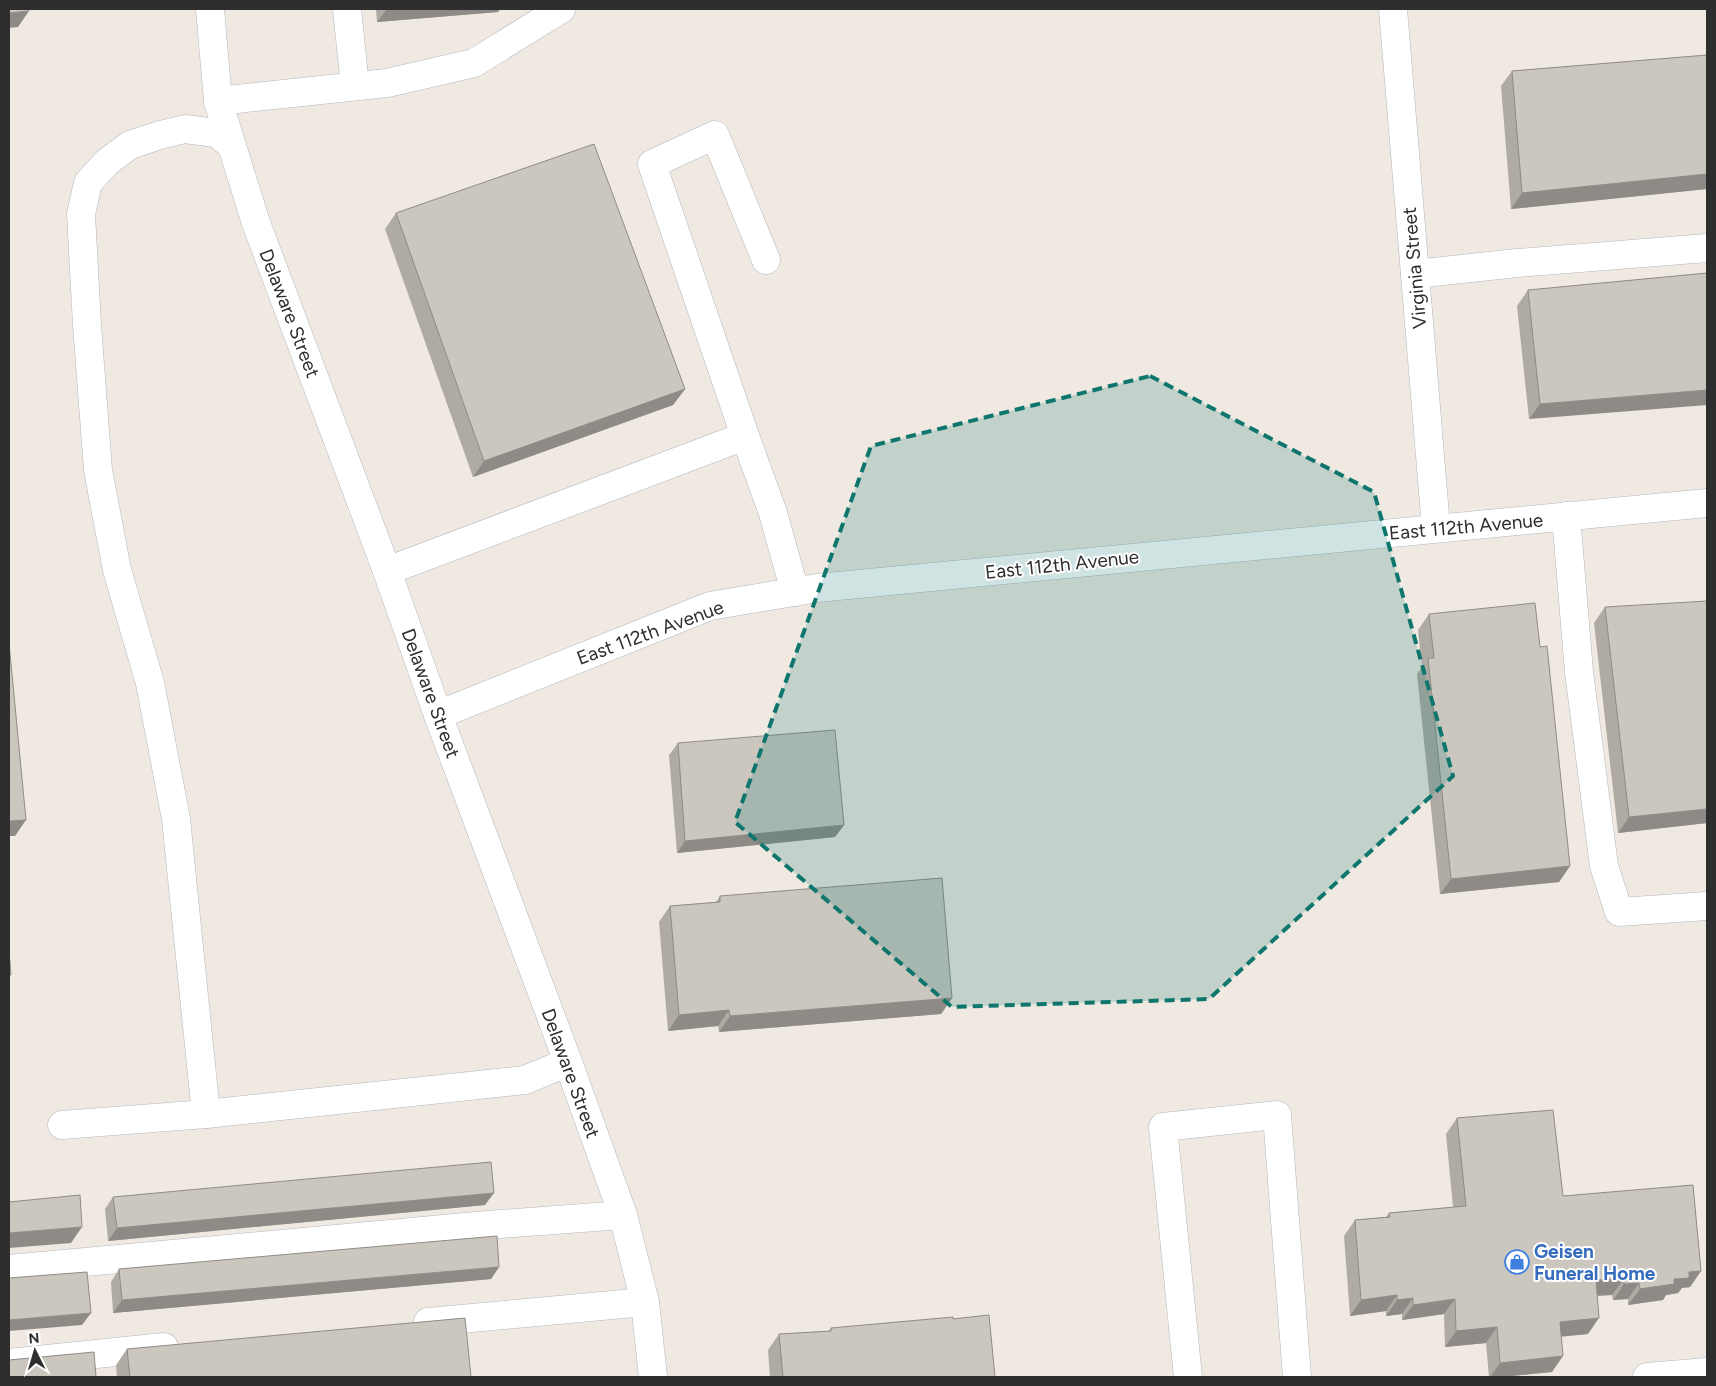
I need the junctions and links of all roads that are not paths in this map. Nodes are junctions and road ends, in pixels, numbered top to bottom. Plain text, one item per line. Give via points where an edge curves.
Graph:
1 (210, 9) edge
2 (347, 9) edge
3 (561, 9) edge
4 (1393, 9) edge
5 (355, 86) junction
6 (218, 100) junction
7 (232, 146) junction
8 (1707, 248) edge
9 (766, 260) dead end
10 (1415, 274) junction
11 (745, 436) junction
12 (1707, 503) edge
13 (1566, 516) junction
14 (1436, 528) junction
15 (387, 571) junction
16 (795, 592) junction
17 (438, 715) junction
18 (1707, 906) edge
19 (568, 1062) junction
20 (206, 1114) junction
21 (62, 1125) dead end
22 (623, 1215) junction
23 (9, 1269) edge
24 (645, 1302) junction
25 (408, 1324) edge
26 (184, 1346) edge
27 (9, 1363) edge
28 (1707, 1372) edge
29 (653, 1377) edge
30 (1188, 1377) edge
31 (1297, 1377) edge
32 (1647, 1377) edge

1 - 6 street, Delaware Street
2 - 5 street
3 - 5 street via 474,63 387,83
4 - 10 street, Virginia Street
5 - 6 street
6 - 7 street, Delaware Street
7 - 15 street, Delaware Street via 256,223
7 - 20 street via 216,133 186,129 130,145 107,162 88,183 81,214 98,470 117,570 150,683 176,818
8 - 10 street
9 - 11 street via 715,135 652,164
10 - 14 street, Virginia Street
11 - 15 street
11 - 16 street via 773,513
12 - 13 street, East 112th Avenue
13 - 14 street, East 112th Avenue
13 - 18 street via 1579,672 1604,866 1619,912
14 - 16 street, East 112th Avenue
15 - 17 street, Delaware Street
16 - 17 street, East 112th Avenue via 710,606
17 - 19 street, Delaware Street
19 - 20 street via 525,1080
19 - 22 street, Delaware Street
20 - 21 street
22 - 23 street
22 - 24 street, Delaware Street
24 - 25 street
24 - 29 street, Delaware Street
26 - 27 street
28 - 32 street
30 - 31 street via 1163,1126 1277,1116

